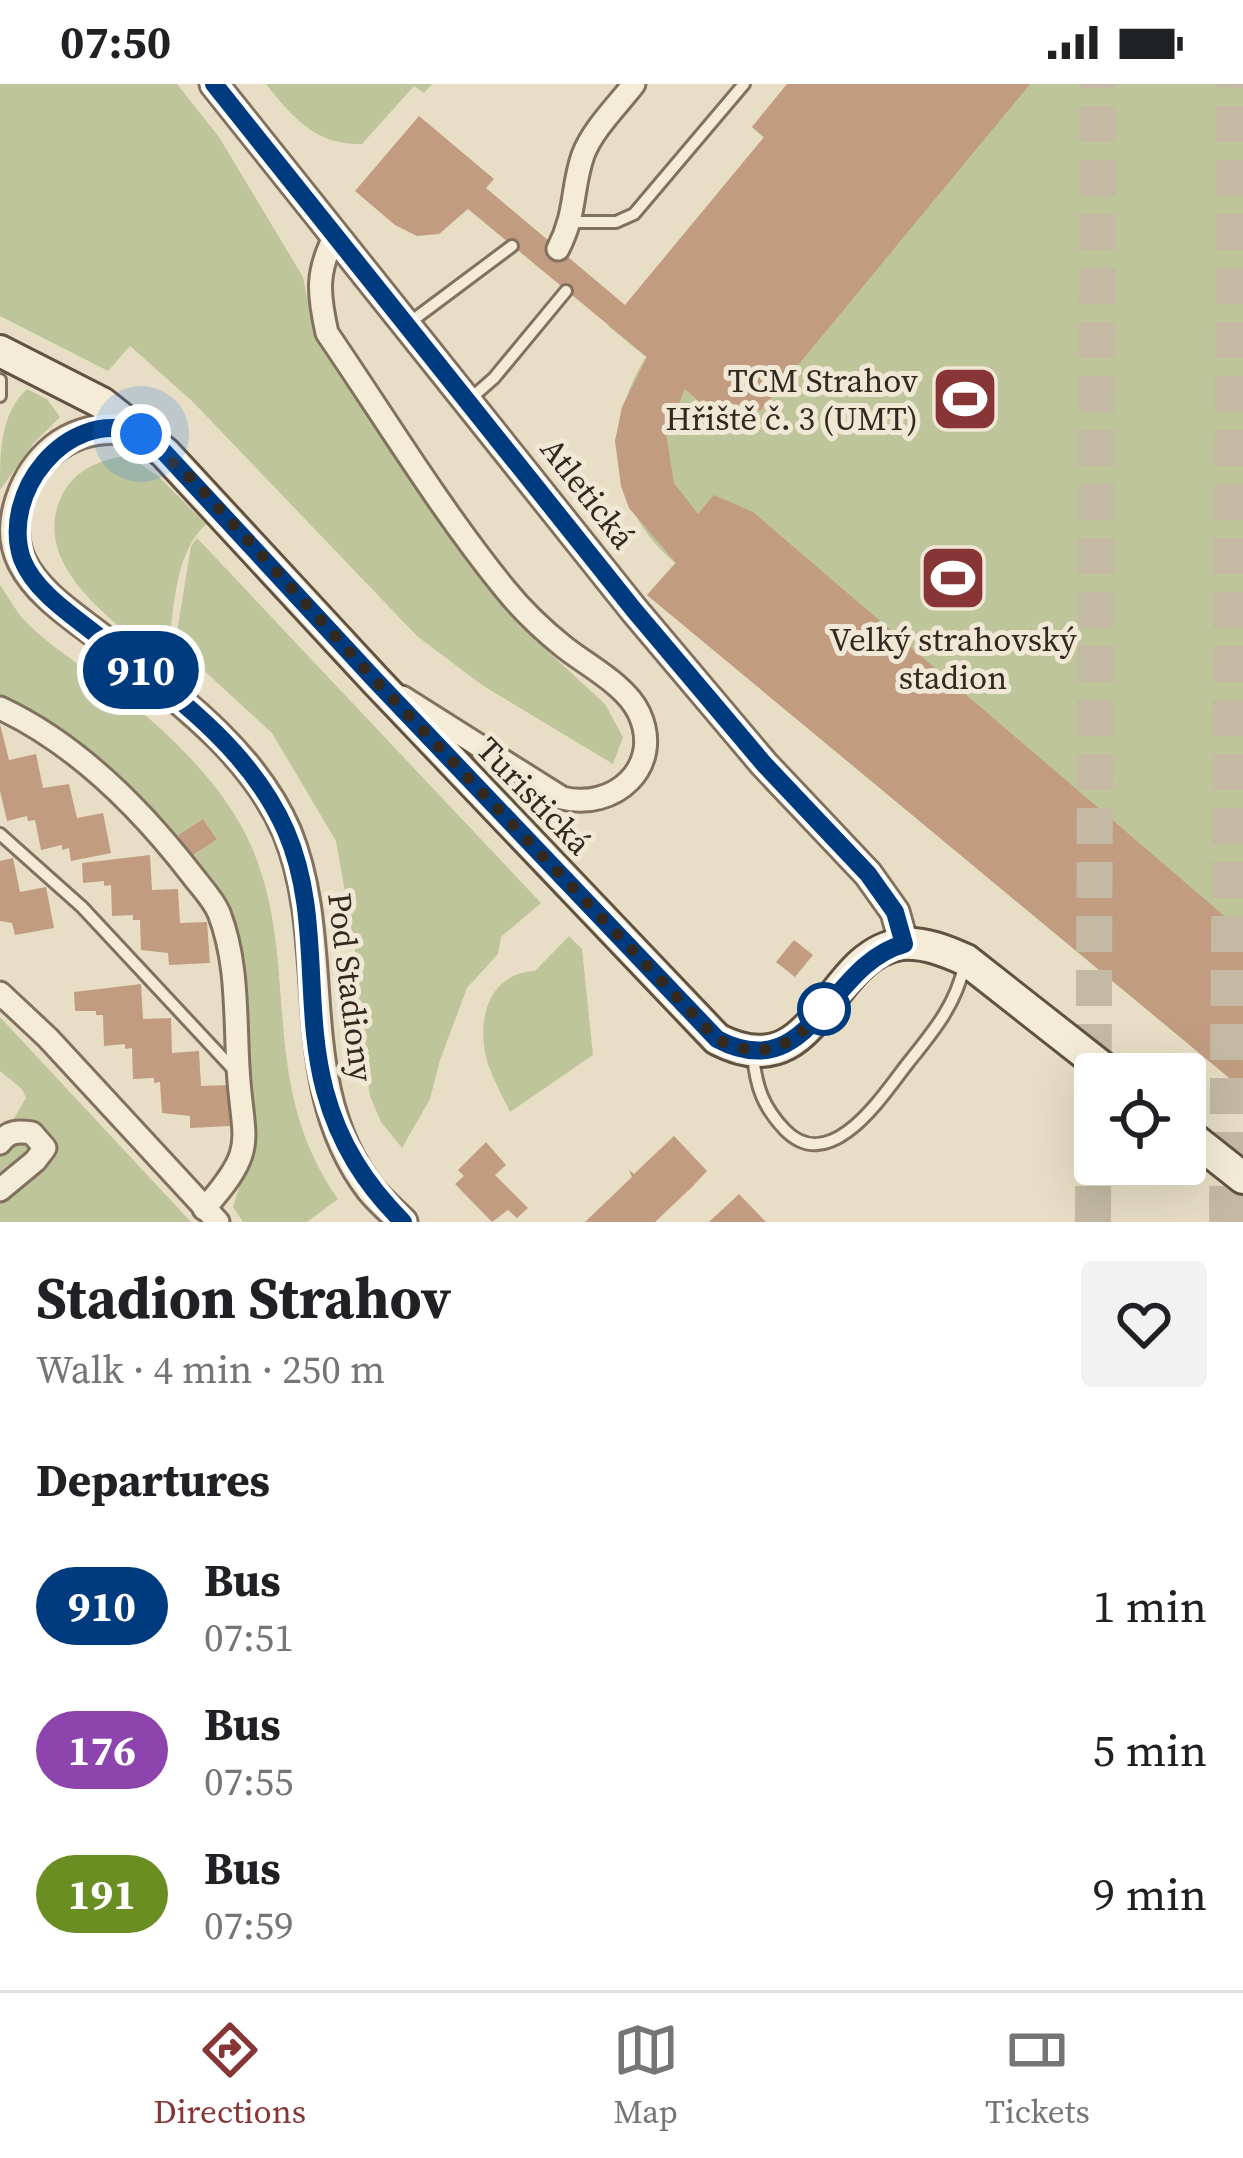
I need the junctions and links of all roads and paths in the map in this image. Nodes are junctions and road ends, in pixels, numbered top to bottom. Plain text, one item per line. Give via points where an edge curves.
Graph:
1 (214, 84) edge
2 (634, 84) edge
3 (744, 84) edge
4 (572, 222) junction
5 (336, 234) junction
6 (512, 246) dead end
7 (558, 249) dead end
8 (566, 291) dead end
9 (409, 323) junction
10 (0, 351) edge
11 (0, 380) edge
12 (0, 396) edge
13 (469, 400) junction
14 (141, 434) junction
15 (0, 536) edge
16 (11, 566) edge
17 (376, 681) junction
18 (0, 709) edge
19 (0, 834) edge
20 (904, 944) junction
21 (966, 959) junction
22 (0, 993) edge
23 (752, 1052) junction
24 (1085, 1053) edge
25 (238, 1076) junction
26 (0, 1143) edge
27 (1206, 1149) edge
28 (1243, 1178) edge
29 (0, 1190) edge
30 (211, 1215) edge
31 (403, 1222) edge

1 - 5 street, Atletická
2 - 4 street via 587,145
3 - 4 lane via 634,214
4 - 7 street
5 - 9 street, Atletická
5 - 17 street via 318,293 327,333 506,590 628,696 645,736 642,762 620,791 589,801 562,798
6 - 9 lane
8 - 13 lane
9 - 13 street, Atletická
10 - 14 main road via 102,403
11 - 12 lane
13 - 20 street, Atletická via 749,747 868,874 895,912
14 - 16 street via 82,433 45,459 18,500
14 - 17 main road, Turistická via 196,483
15 - 16 street, Pod Stadiony
16 - 31 street, Pod Stadiony via 192,711 262,787 305,892 324,1088 343,1142
17 - 23 main road, Turistická via 706,1029
18 - 25 street via 63,745 153,824 217,908 232,958
19 - 25 lane via 82,907
20 - 21 main road
20 - 23 main road via 862,966 798,1038
21 - 23 lane via 946,1015 873,1108 836,1139 801,1142 778,1122 758,1090
21 - 24 main road
22 - 30 street
25 - 30 street via 247,1143
26 - 29 street via 32,1132 45,1148
27 - 28 main road

